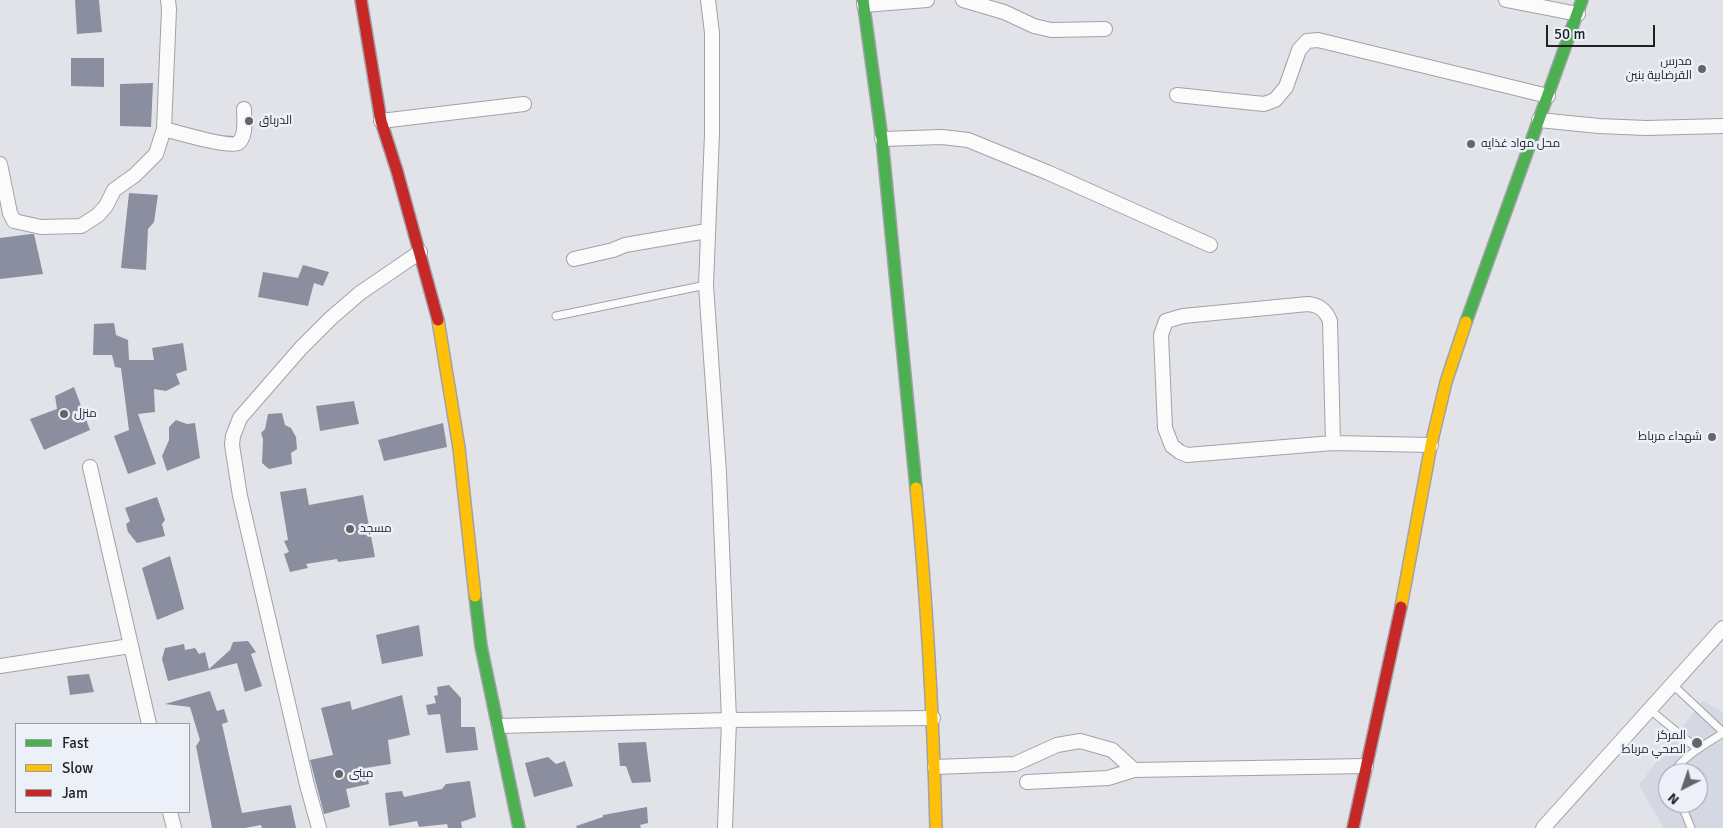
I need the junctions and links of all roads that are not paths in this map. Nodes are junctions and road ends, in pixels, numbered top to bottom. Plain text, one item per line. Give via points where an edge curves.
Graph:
1 (168, 0) edge
2 (361, 0) edge
3 (708, 0) edge
4 (927, 0) edge
5 (963, 0) edge
6 (1506, 0) edge
7 (864, 2) edge
8 (1580, 7) edge
9 (1104, 29) dead end
10 (1177, 95) dead end
11 (1548, 96) junction
12 (524, 104) dead end
13 (244, 109) dead end
14 (1538, 120) junction
15 (381, 121) junction
16 (1723, 126) edge
17 (164, 129) junction
18 (882, 139) junction
19 (0, 164) edge
20 (707, 232) junction
21 (1210, 246) dead end
22 (420, 252) junction
23 (574, 258) dead end
24 (706, 284) junction
25 (556, 316) dead end
26 (1333, 443) junction
27 (1431, 445) junction
28 (90, 467) dead end
29 (1723, 628) edge
30 (130, 646) junction
31 (0, 666) edge
32 (1672, 684) junction
33 (1650, 710) junction
34 (933, 718) junction
35 (729, 720) junction
36 (149, 723) edge
37 (499, 726) junction
38 (1723, 733) edge
39 (1695, 750) junction
40 (1681, 763) edge
41 (1366, 766) junction
42 (935, 767) junction
43 (1134, 770) junction
44 (1027, 782) dead end
45 (170, 813) edge
46 (1685, 813) edge
47 (174, 828) edge
48 (319, 828) edge
49 (518, 828) edge
50 (725, 828) edge
51 (936, 828) edge
52 (1353, 828) edge
53 (1542, 828) edge
54 (1691, 828) edge

1 - 17 street
2 - 15 street
3 - 20 street via 712,33 712,134
4 - 7 street
5 - 9 street via 1051,30
6 - 8 street
7 - 18 street
8 - 11 street
10 - 11 street via 1264,104 1275,100 1286,87 1299,50 1307,41 1318,40
11 - 14 street
12 - 15 street
13 - 17 street via 244,134 234,144
14 - 16 street via 1646,128
14 - 27 street via 1446,382
15 - 22 street
17 - 19 street via 156,154 114,190 98,216 81,226 41,227 14,221
18 - 21 street via 942,136 968,140
18 - 34 street via 923,556
20 - 23 street via 625,245
20 - 24 street
22 - 37 street via 436,312 448,380 459,448 481,646
22 - 48 street via 360,293 319,330 240,418 232,436 240,496
24 - 25 lane
24 - 35 street via 719,473
26 - 26 street via 1330,321 1324,310 1308,304 1183,316 1166,321 1161,335 1165,428 1172,446 1180,452 1187,455
26 - 27 street
27 - 41 street via 1395,641
28 - 30 street
29 - 32 street
30 - 31 street
30 - 36 street
32 - 33 street
32 - 38 lane
33 - 39 lane
33 - 53 street
34 - 35 street
34 - 42 street
35 - 37 street
35 - 50 street
37 - 49 street
38 - 39 lane
39 - 40 lane
41 - 43 street
41 - 52 street
42 - 43 street via 1016,764 1057,745 1080,741 1112,750
42 - 51 street
43 - 44 street via 1108,778
45 - 47 street
46 - 54 lane

